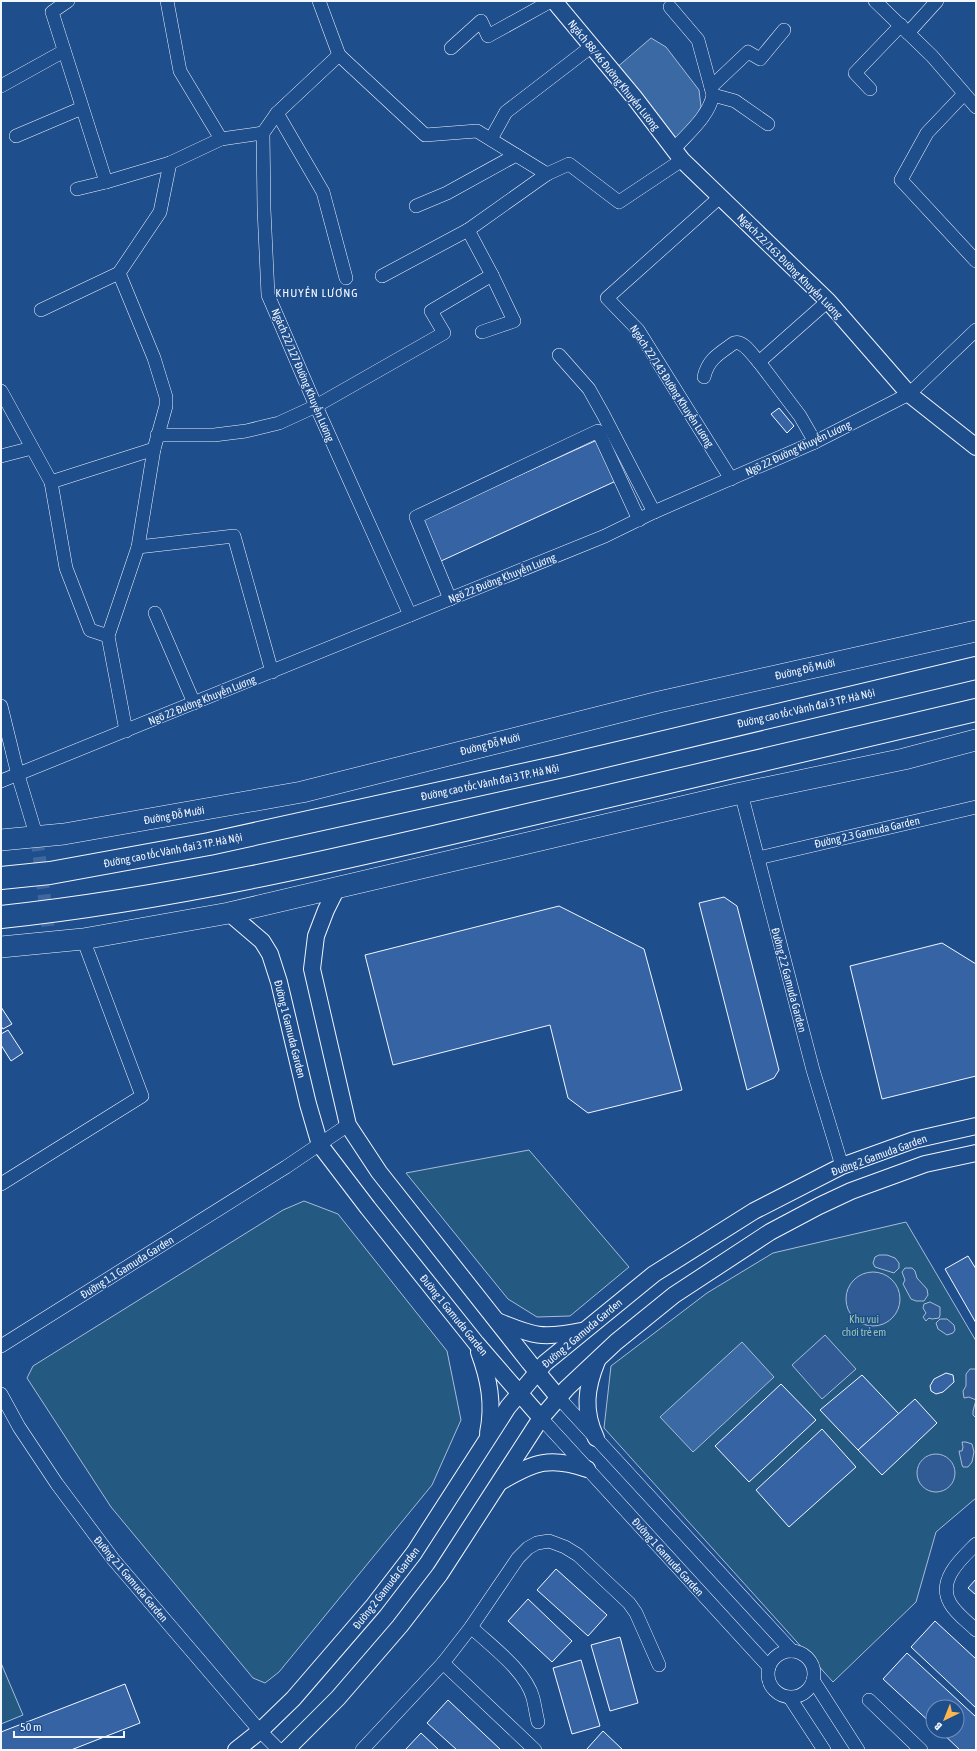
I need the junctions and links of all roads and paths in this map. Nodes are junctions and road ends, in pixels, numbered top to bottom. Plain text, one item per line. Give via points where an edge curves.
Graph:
1 (68, 1) edge
2 (167, 1) edge
3 (319, 1) edge
4 (551, 1) edge
5 (554, 1) edge
6 (875, 1) edge
7 (937, 1) edge
8 (670, 7) dead end
9 (904, 29) junction
10 (784, 30) dead end
11 (592, 46) junction
12 (451, 48) dead end
13 (64, 51) junction
14 (339, 54) junction
15 (1, 86) edge
16 (870, 89) dead end
17 (712, 91) junction
18 (964, 94) junction
19 (976, 107) edge
20 (82, 108) junction
21 (277, 113) junction
22 (768, 124) dead end
23 (263, 133) junction
24 (16, 136) dead end
25 (221, 139) junction
26 (491, 139) junction
27 (678, 154) junction
28 (516, 155) junction
29 (170, 163) junction
30 (547, 174) junction
31 (106, 182) junction
32 (77, 188) dead end
33 (720, 197) junction
34 (416, 206) dead end
35 (468, 230) junction
36 (976, 261) edge
37 (119, 273) junction
38 (382, 276) dead end
39 (492, 276) junction
40 (346, 278) dead end
41 (828, 301) junction
42 (41, 310) dead end
43 (976, 330) edge
44 (482, 332) dead end
45 (559, 355) dead end
46 (759, 362) junction
47 (704, 376) dead end
48 (1, 391) edge
49 (909, 394) junction
50 (316, 406) junction
51 (157, 435) junction
52 (815, 442) junction
53 (976, 447) edge
54 (32, 448) junction
55 (154, 448) junction
56 (1, 456) edge
57 (731, 479) junction
58 (51, 482) junction
59 (654, 512) junction
60 (639, 520) junction
61 (138, 547) junction
62 (450, 599) junction
63 (155, 613) dead end
64 (410, 615) junction
65 (976, 631) edge
66 (108, 636) junction
67 (976, 668) edge
68 (272, 672) junction
69 (194, 704) junction
70 (1, 706) edge
71 (976, 710) edge
72 (2, 720) edge
73 (126, 731) junction
74 (976, 740) edge
75 (18, 774) junction
76 (1, 781) edge
77 (741, 793) junction
78 (976, 807) edge
79 (37, 838) junction
80 (1, 840) edge
81 (758, 858) junction
82 (1, 878) edge
83 (337, 888) junction
84 (229, 913) junction
85 (1, 917) edge
86 (83, 939) junction
87 (1, 947) edge
88 (348, 1125) junction
89 (976, 1126) edge
90 (320, 1145) junction
91 (976, 1153) edge
92 (842, 1166) junction
93 (1, 1184) edge
94 (850, 1191) junction
95 (497, 1321) junction
96 (582, 1331) junction
97 (476, 1343) junction
98 (1, 1346) edge
99 (599, 1357) junction
100 (537, 1372) junction
101 (518, 1393) junction
102 (1, 1394) edge
103 (558, 1397) junction
104 (541, 1418) junction
105 (488, 1437) junction
106 (596, 1438) junction
107 (588, 1469) junction
108 (501, 1482) junction
109 (976, 1544) edge
110 (471, 1627) junction
111 (976, 1630) edge
112 (792, 1651) junction
113 (443, 1663) junction
114 (659, 1665) dead end
115 (769, 1667) junction
116 (813, 1680) junction
117 (790, 1698) junction
118 (870, 1700) dead end
119 (538, 1722) dead end
120 (260, 1731) junction
121 (236, 1750) edge
122 (279, 1750) edge
123 (286, 1750) edge
124 (362, 1750) edge
125 (536, 1750) edge
126 (824, 1750) edge
127 (858, 1750) edge
128 (921, 1750) edge

1 - 13 street via 52,12
2 - 25 street via 180,71
3 - 14 street
4 - 12 street via 488,36 481,21
5 - 11 street, Ngách 88/46 Đường Khuyến Lương
6 - 9 street
7 - 9 street
8 - 17 street via 698,40
9 - 16 street via 855,73
9 - 18 street via 932,56
10 - 17 street via 760,60 748,52
11 - 26 street via 506,112
11 - 27 street, Ngách 88/46 Đường Khuyến Lương
13 - 15 street
13 - 20 street
14 - 21 street
14 - 26 street via 425,135 477,131
17 - 22 street via 735,101
17 - 27 street via 712,100
18 - 19 street
18 - 36 street via 927,133 901,180
20 - 24 street
20 - 31 street
21 - 23 street
21 - 40 street via 323,192
23 - 25 street
23 - 50 street, Ngách 22/127 Đường Khuyến Lương via 268,295
25 - 29 street
26 - 28 street
27 - 30 street via 619,202 569,164
27 - 33 street, Ngách 22/163 Đường Khuyến Lương
28 - 30 street
28 - 34 street via 447,193
29 - 31 street
29 - 37 street via 160,212
30 - 35 street
31 - 32 street
33 - 41 street, Ngách 22/163 Đường Khuyến Lương
33 - 57 street, Ngách 22/143 Đường Khuyến Lương via 607,298 638,330
35 - 38 street
35 - 39 street
37 - 42 street
37 - 51 street via 154,358 166,397 166,406
39 - 44 street via 514,321
39 - 50 street via 431,311 444,333
41 - 46 street
41 - 49 street, Ngách 22/163 Đường Khuyến Lương
43 - 49 street, Ngõ 22 Đường Khuyến Lương
45 - 59 street via 589,389
46 - 47 street via 743,344 734,343 711,359
46 - 52 street via 800,416
48 - 54 street
49 - 52 street, Ngõ 22 Đường Khuyến Lương
49 - 53 street, Ngách 22/163 Đường Khuyến Lương
50 - 51 street via 279,423 246,431 214,435
50 - 64 street, Ngách 22/127 Đường Khuyến Lương
51 - 55 street
52 - 57 street, Ngõ 22 Đường Khuyến Lương
54 - 56 street
54 - 58 street
55 - 58 street
55 - 61 street
57 - 59 street, Ngõ 22 Đường Khuyến Lương
58 - 66 street via 66,568 90,630
59 - 60 street, Ngõ 22 Đường Khuyến Lương
60 - 62 street, Ngõ 22 Đường Khuyến Lương
60 - 62 street via 598,431 416,517
61 - 66 street
61 - 68 street via 234,536
62 - 64 street, Ngõ 22 Đường Khuyến Lương
63 - 69 street
64 - 68 street, Ngõ 22 Đường Khuyến Lương
65 - 79 main road, Đường Đỗ Mười via 659,702 302,792
66 - 73 street
67 - 82 highway, Đường cao tốc Vành đai 3 TP. Hà Nội via 563,766 209,844 50,873
68 - 69 street, Ngõ 22 Đường Khuyến Lương
69 - 73 street, Ngõ 22 Đường Khuyến Lương
70 - 72 street
71 - 85 highway via 385,849 221,884 53,912
72 - 75 street
73 - 75 street, Ngõ 22 Đường Khuyến Lương
74 - 77 main road via 904,759
75 - 76 street, Ngõ 22 Đường Khuyến Lương
75 - 79 street
77 - 81 street, Đường 2.2 Gamuda Garden
77 - 83 main road
78 - 81 street, Đường 2.3 Gamuda Garden
79 - 80 main road, Đường Đỗ Mười
81 - 92 street, Đường 2.2 Gamuda Garden via 813,1070
83 - 84 main road
83 - 88 street via 316,936 312,969
84 - 86 main road
84 - 90 street, Đường 1 Gamuda Garden via 262,941 270,954
86 - 87 main road
86 - 93 street via 142,1096
88 - 90 street, Đường 1.1 Gamuda Garden
88 - 95 street via 384,1178
89 - 92 street, Đường 2 Gamuda Garden via 914,1140
90 - 97 street, Đường 1 Gamuda Garden
90 - 98 street, Đường 1.1 Gamuda Garden
91 - 94 street via 925,1164
92 - 94 street
92 - 96 street, Đường 2 Gamuda Garden via 727,1227 654,1274
94 - 99 street via 770,1232 687,1286
95 - 96 street via 523,1332 541,1336
95 - 100 street
96 - 100 street, Đường 2 Gamuda Garden
97 - 101 street, Đường 1 Gamuda Garden
97 - 105 street via 488,1378 492,1406
99 - 103 street
99 - 106 street via 592,1374 587,1400 589,1425
100 - 101 street, Đường 2 Gamuda Garden
100 - 103 street
101 - 104 street, Đường 1 Gamuda Garden
101 - 105 street, Đường 2 Gamuda Garden
102 - 120 street, Đường 2.1 Gamuda Garden via 19,1427 57,1484 112,1559
103 - 104 street
103 - 106 street
104 - 107 street, Đường 1 Gamuda Garden
104 - 108 street
105 - 120 street, Đường 2 Gamuda Garden via 414,1553 315,1675
106 - 112 street
107 - 108 street via 570,1463 543,1462 528,1466
107 - 115 street, Đường 1 Gamuda Garden
108 - 123 street via 440,1574 400,1626 332,1704
109 - 111 street via 949,1575 945,1589 950,1604
110 - 113 street
110 - 114 street via 518,1558 537,1543 549,1541 578,1555 629,1603
110 - 119 street via 518,1672 526,1683 533,1697
112 - 115 street via 774,1658
112 - 116 street via 808,1659 813,1669
113 - 124 street
113 - 125 street
115 - 117 street via 768,1678 772,1688 780,1695
116 - 117 street via 809,1689
116 - 127 street
117 - 126 street
118 - 128 street
120 - 121 street, Đường 2 Gamuda Garden
120 - 122 street, Đường 2.1 Gamuda Garden

